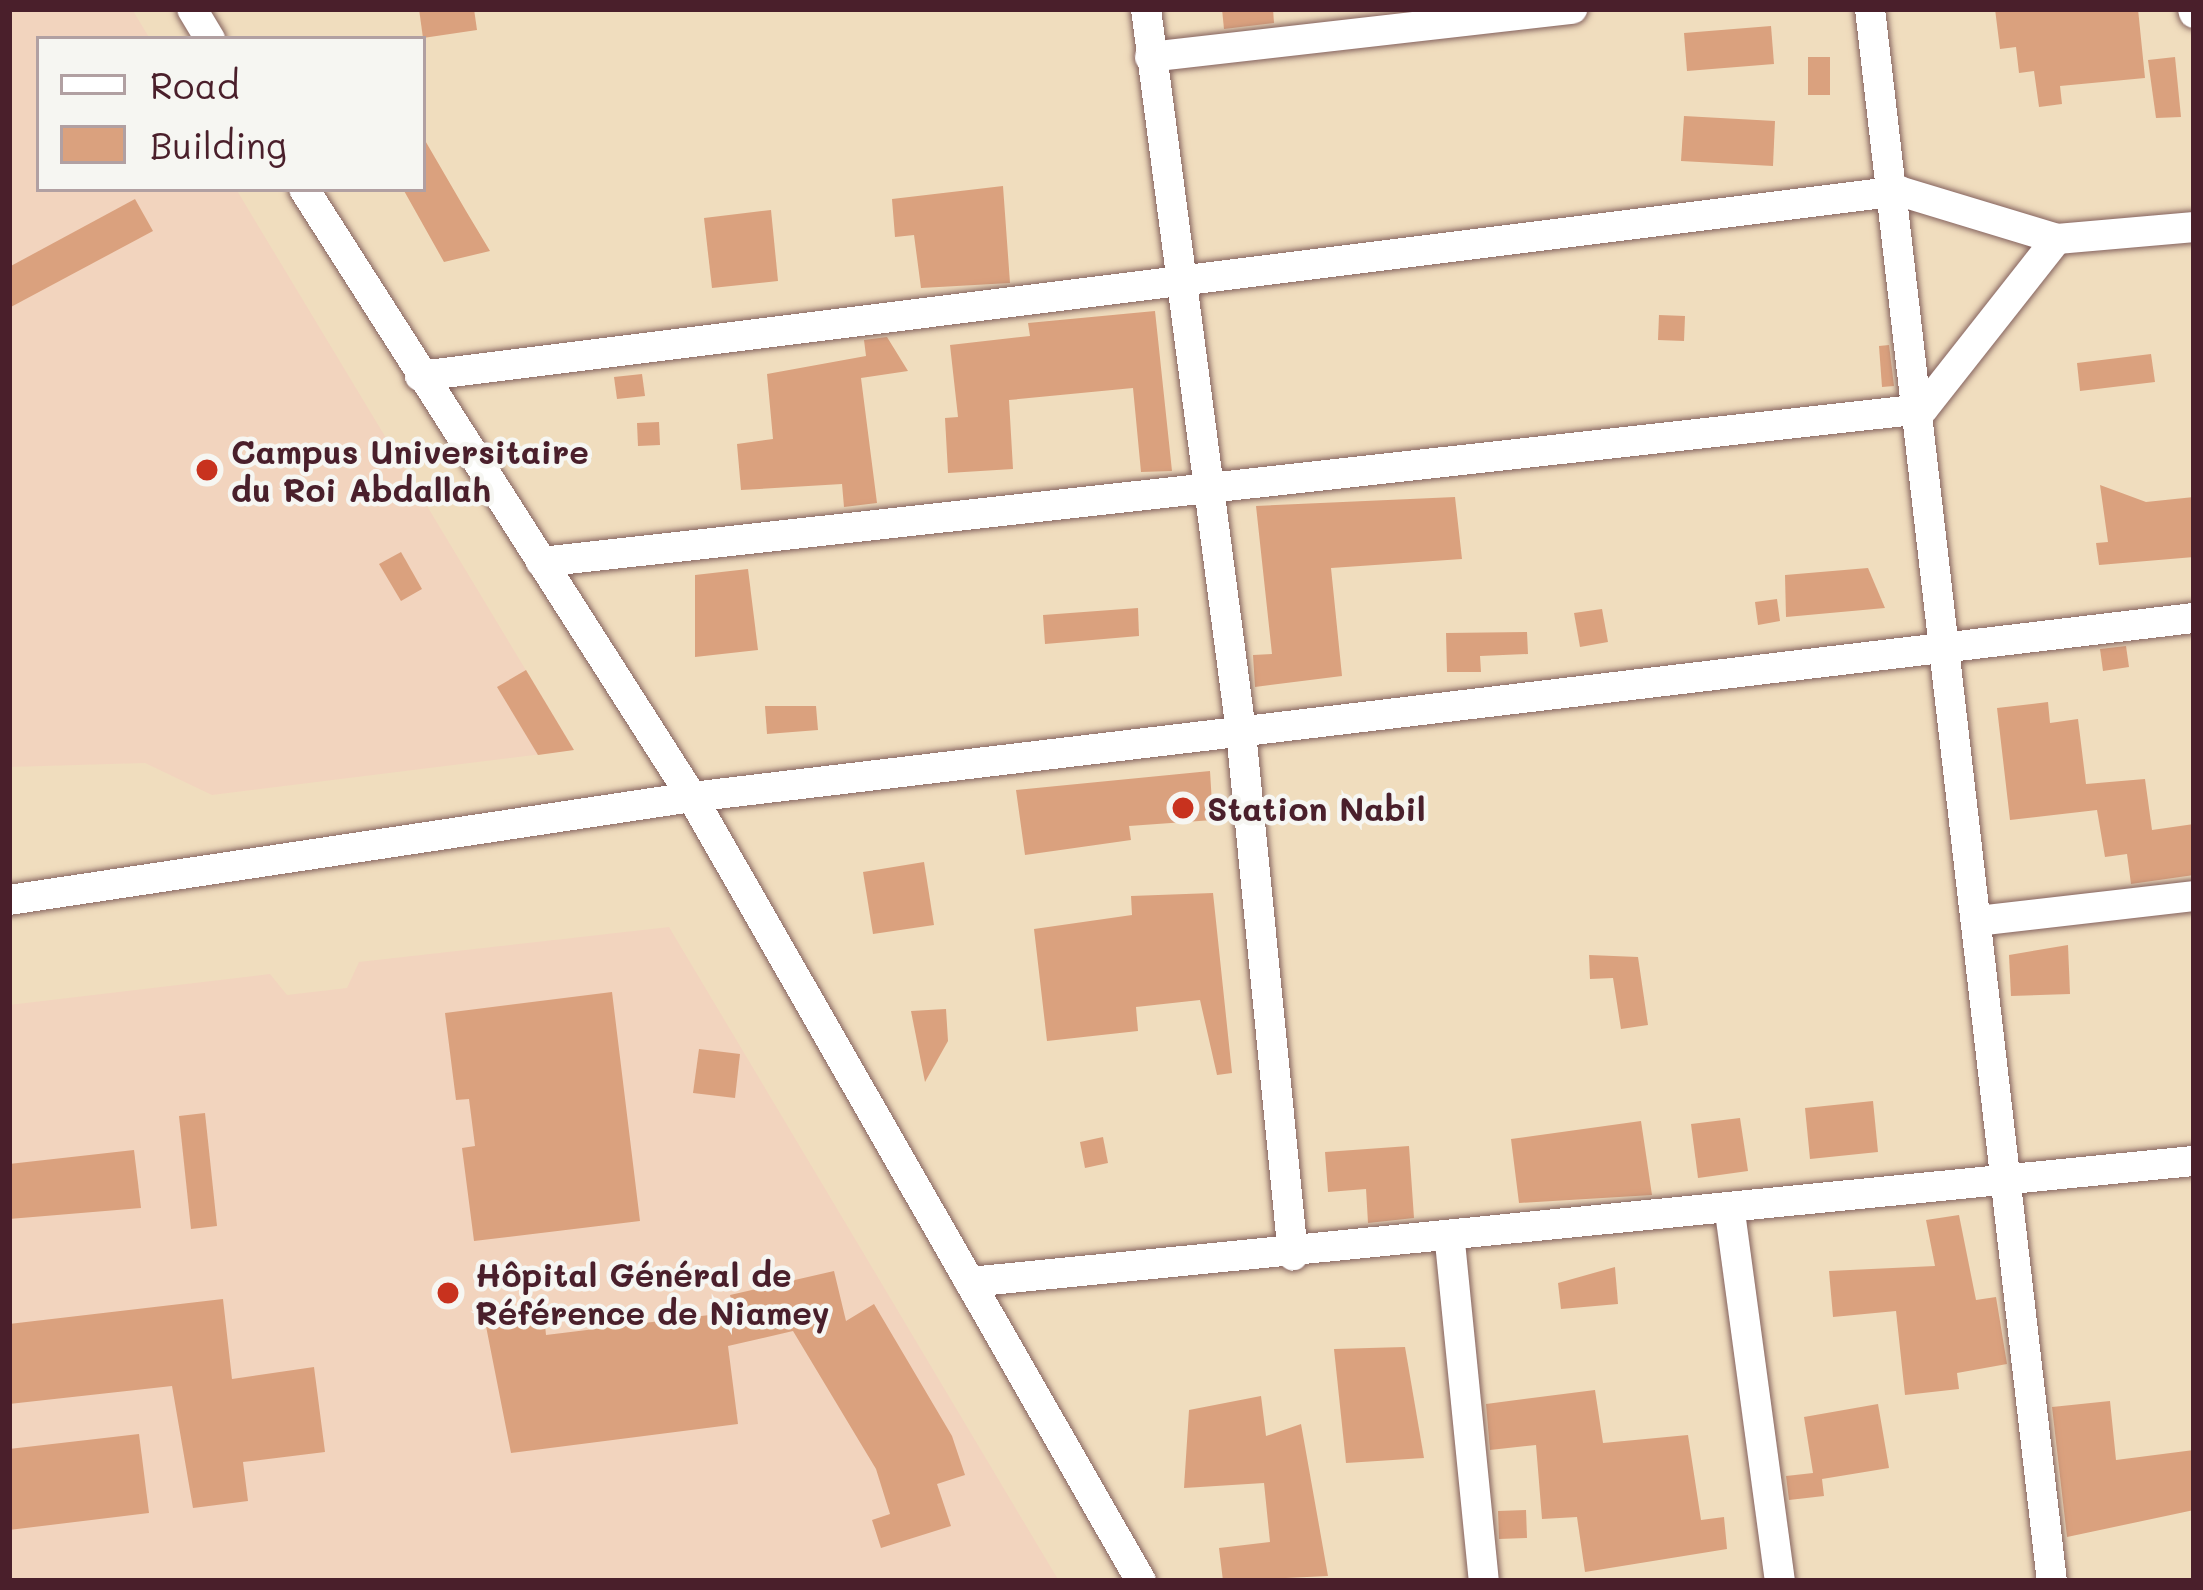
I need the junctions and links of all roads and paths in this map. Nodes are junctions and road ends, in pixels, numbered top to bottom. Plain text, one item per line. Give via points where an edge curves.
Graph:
1 (192, 9) edge
2 (1146, 9) edge
3 (1572, 9) edge
4 (1870, 9) edge
5 (209, 36) edge
6 (1150, 57) junction
7 (1900, 191) junction
8 (306, 192) edge
9 (2194, 227) edge
10 (2056, 238) junction
11 (1184, 278) junction
12 (420, 376) junction
13 (1923, 409) junction
14 (1210, 488) junction
15 (541, 562) junction
16 (2194, 618) edge
17 (1949, 647) junction
18 (1241, 731) junction
19 (692, 797) junction
20 (2194, 896) edge
21 (9, 900) edge
22 (1978, 921) junction
23 (2194, 1161) edge
24 (2006, 1182) junction
25 (1730, 1212) junction
26 (1450, 1242) junction
27 (1293, 1255) junction
28 (970, 1282) junction
29 (1141, 1581) edge
30 (1484, 1581) edge
31 (1780, 1581) edge
32 (2052, 1581) edge

1 - 5 street
2 - 6 street
3 - 6 street
4 - 7 street
6 - 11 street
7 - 10 street
7 - 11 street
7 - 13 street
8 - 12 street
9 - 10 street
10 - 13 street
11 - 12 street
11 - 14 street
12 - 15 street
13 - 14 street
13 - 17 street
14 - 15 street
14 - 18 street
15 - 19 street
16 - 17 street
17 - 18 street
17 - 22 street
18 - 19 street
18 - 27 street
19 - 21 street
19 - 28 street
20 - 22 street
22 - 24 street
23 - 24 street
24 - 25 street
24 - 32 street
25 - 26 street
25 - 31 street
26 - 27 street
26 - 30 street
27 - 28 street
28 - 29 street

